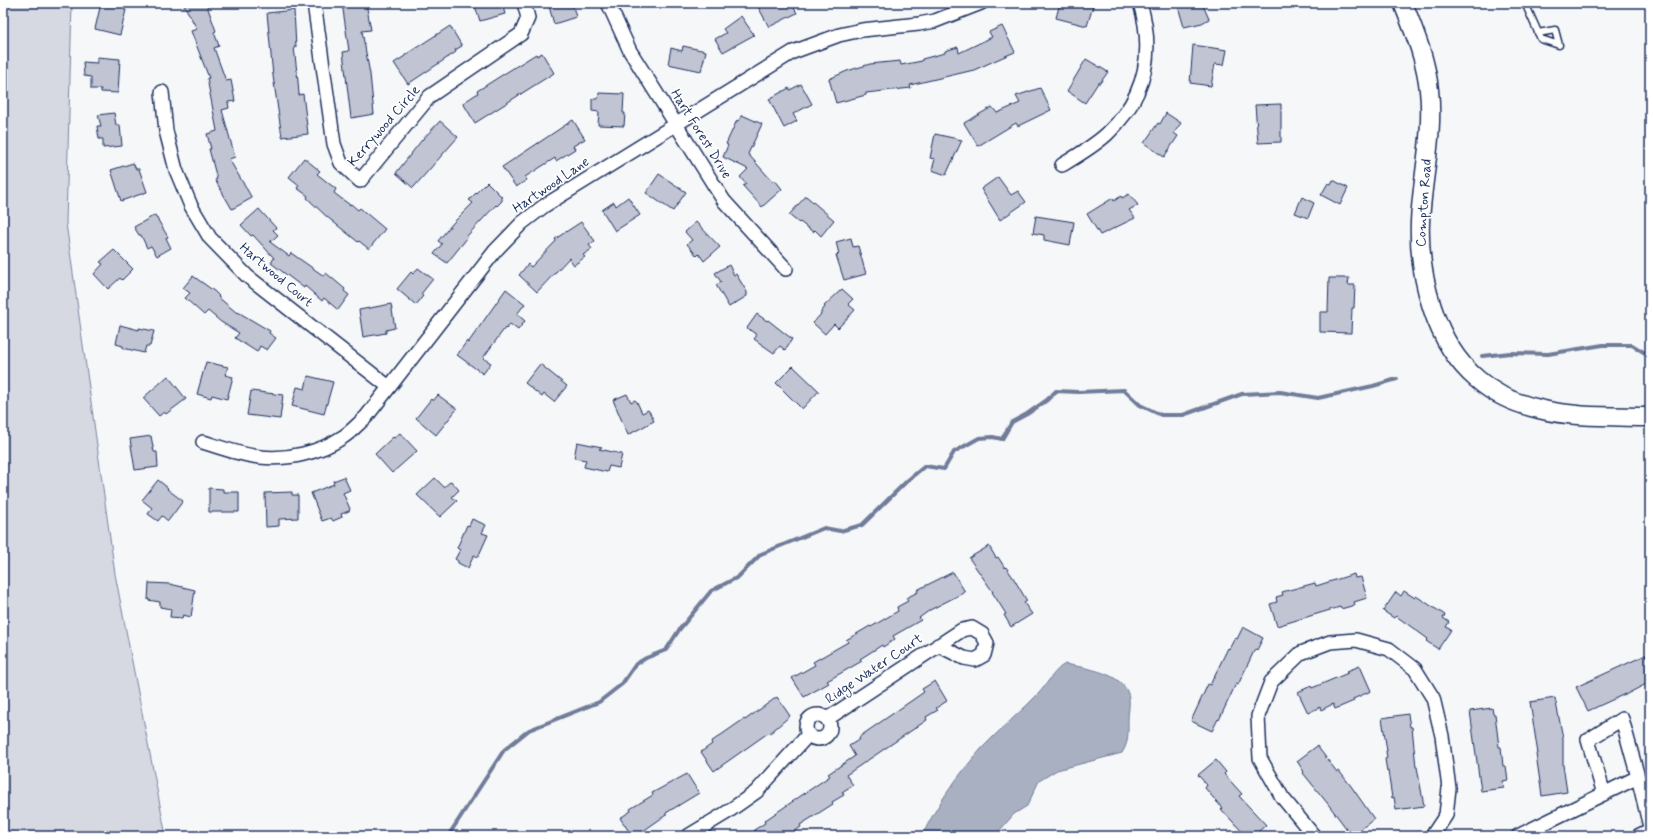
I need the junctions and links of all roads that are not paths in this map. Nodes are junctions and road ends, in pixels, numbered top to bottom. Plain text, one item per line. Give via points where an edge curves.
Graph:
1 (314, 3) edge
2 (524, 3) edge
3 (608, 3) edge
4 (981, 3) edge
5 (1140, 3) edge
6 (1403, 3) edge
7 (1525, 3) edge
8 (1538, 33) dead end
9 (162, 92) dead end
10 (675, 124) junction
11 (1062, 165) dead end
12 (786, 269) dead end
13 (389, 387) junction
14 (1650, 417) edge
15 (203, 442) dead end
16 (938, 645) dead end
17 (1638, 777) junction
18 (1604, 794) junction
19 (1650, 828) edge
20 (688, 836) edge
21 (1314, 836) edge
22 (1432, 836) edge
23 (1518, 836) edge
24 (1638, 836) edge

1 - 2 street, Kerrywood Circle via 334,144 341,163 360,181 430,96 521,34 528,18
3 - 10 street, Hart Forest Drive via 630,51
4 - 10 street, Hartwood Lane via 935,21 862,30 806,46
5 - 11 street via 1145,20 1147,51 1137,94 1120,120 1106,135
6 - 14 main road, Compton Road via 1423,59 1429,89 1428,153 1420,221 1421,262 1434,314 1450,346 1476,378 1513,401 1562,414
7 - 8 lane
9 - 13 street, Hartwood Court via 166,131 176,170 191,206 210,238 247,276
10 - 12 street, Hart Forest Drive via 724,201
10 - 13 street, Hartwood Lane via 544,206 522,223 495,251
13 - 15 street, Hartwood Lane via 366,417 343,437 304,454 279,458 260,457
16 - 20 street, Ridge Water Court via 827,719 830,732 826,737 820,740 808,735 756,792 726,814
17 - 18 street
17 - 18 street via 1622,719 1588,740
17 - 19 street
18 - 23 street
19 - 24 street
21 - 22 street via 1282,797 1260,758 1258,716 1271,682 1301,653 1330,642 1356,640 1389,649 1415,669 1433,698 1442,736 1449,788 1446,815

